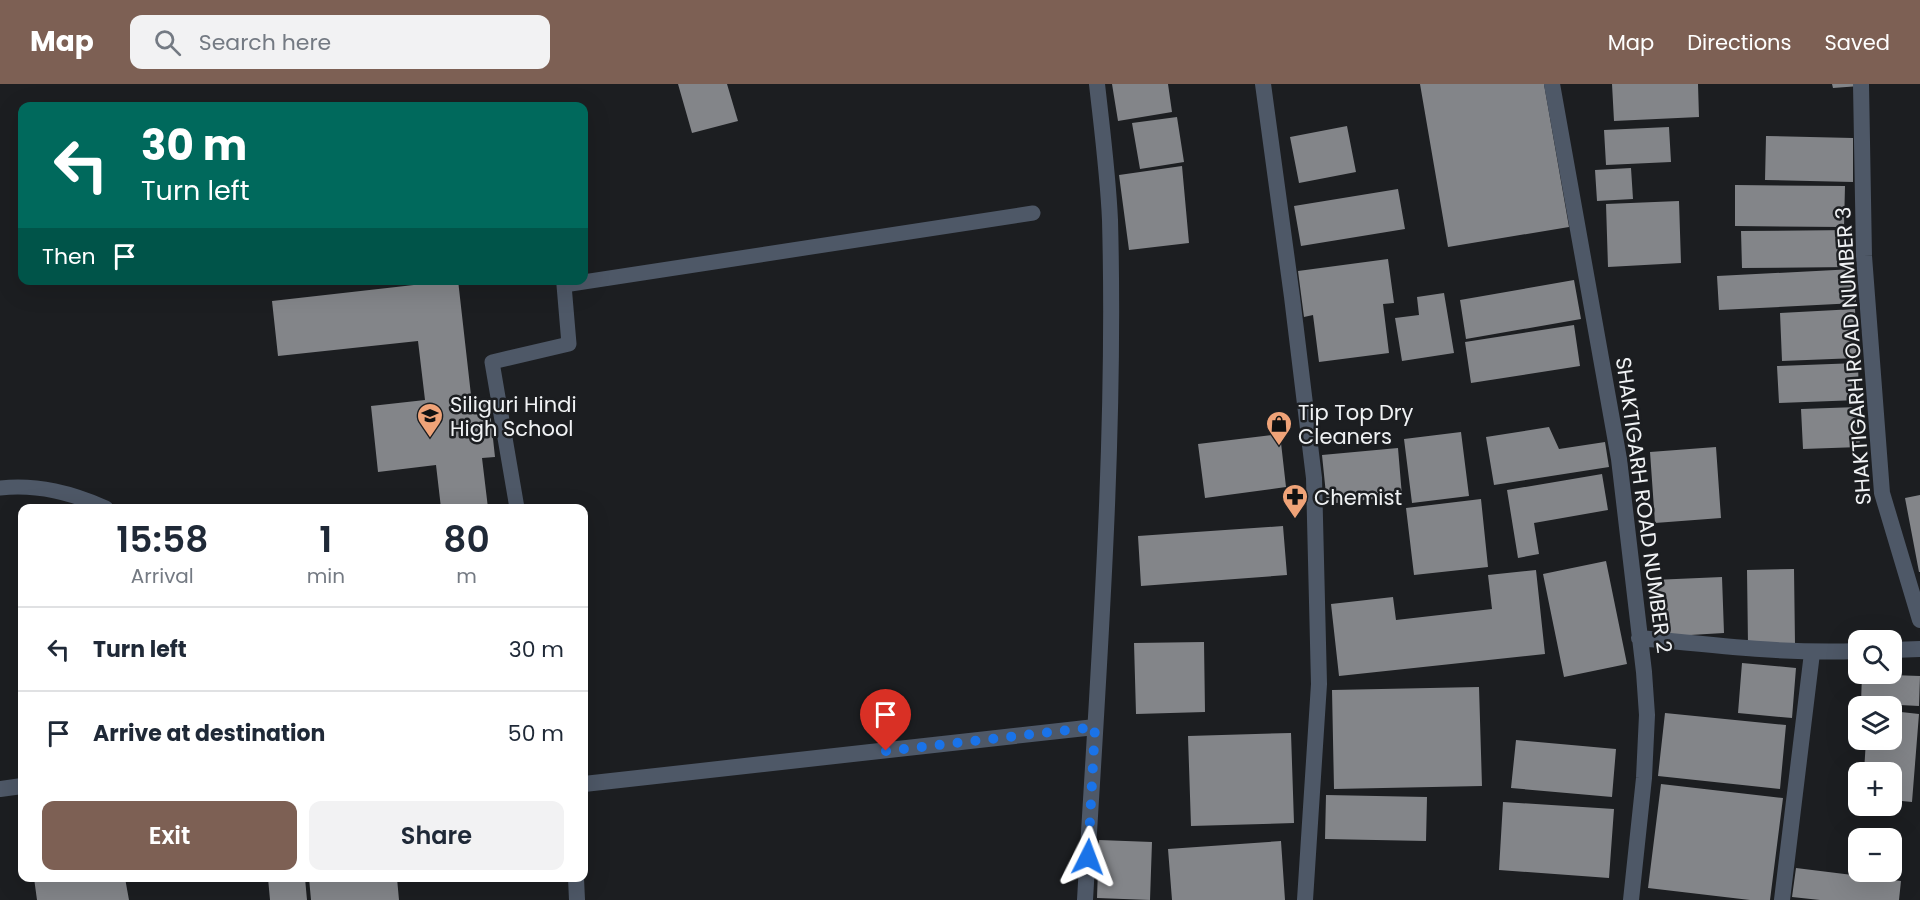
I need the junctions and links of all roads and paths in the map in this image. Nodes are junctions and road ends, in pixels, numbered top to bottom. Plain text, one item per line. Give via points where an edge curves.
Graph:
1 (1097, 84) edge
2 (1263, 84) edge
3 (1552, 84) edge
4 (1861, 84) edge
5 (1033, 213) dead end
6 (588, 281) edge
7 (564, 285) edge
8 (0, 488) edge
9 (97, 504) edge
10 (516, 504) edge
11 (1920, 620) edge
12 (1639, 638) junction
13 (1920, 649) edge
14 (1902, 650) edge
15 (1848, 651) edge
16 (1812, 653) junction
17 (1095, 727) junction
18 (588, 784) edge
19 (18, 787) edge
20 (0, 789) edge
21 (576, 882) edge
22 (577, 900) edge
23 (1085, 900) edge
24 (1305, 900) edge
25 (1631, 900) edge
26 (1782, 900) edge

1 - 17 street via 1110,217 1110,338 1106,531
2 - 24 street via 1314,478 1319,684
3 - 12 street, SHAKTIGARH ROAD NUMBER 2 via 1619,459
4 - 11 street, SHAKTIGARH ROAD NUMBER 3 via 1864,256 1882,493
5 - 6 lane
7 - 10 lane via 569,344 492,362
8 - 9 lane via 46,488
12 - 16 street
12 - 25 street, SHAKTIGARH ROAD NUMBER 2 via 1647,715
13 - 14 street
15 - 16 street
16 - 26 street
17 - 18 street
17 - 23 street
19 - 20 street
21 - 22 street

